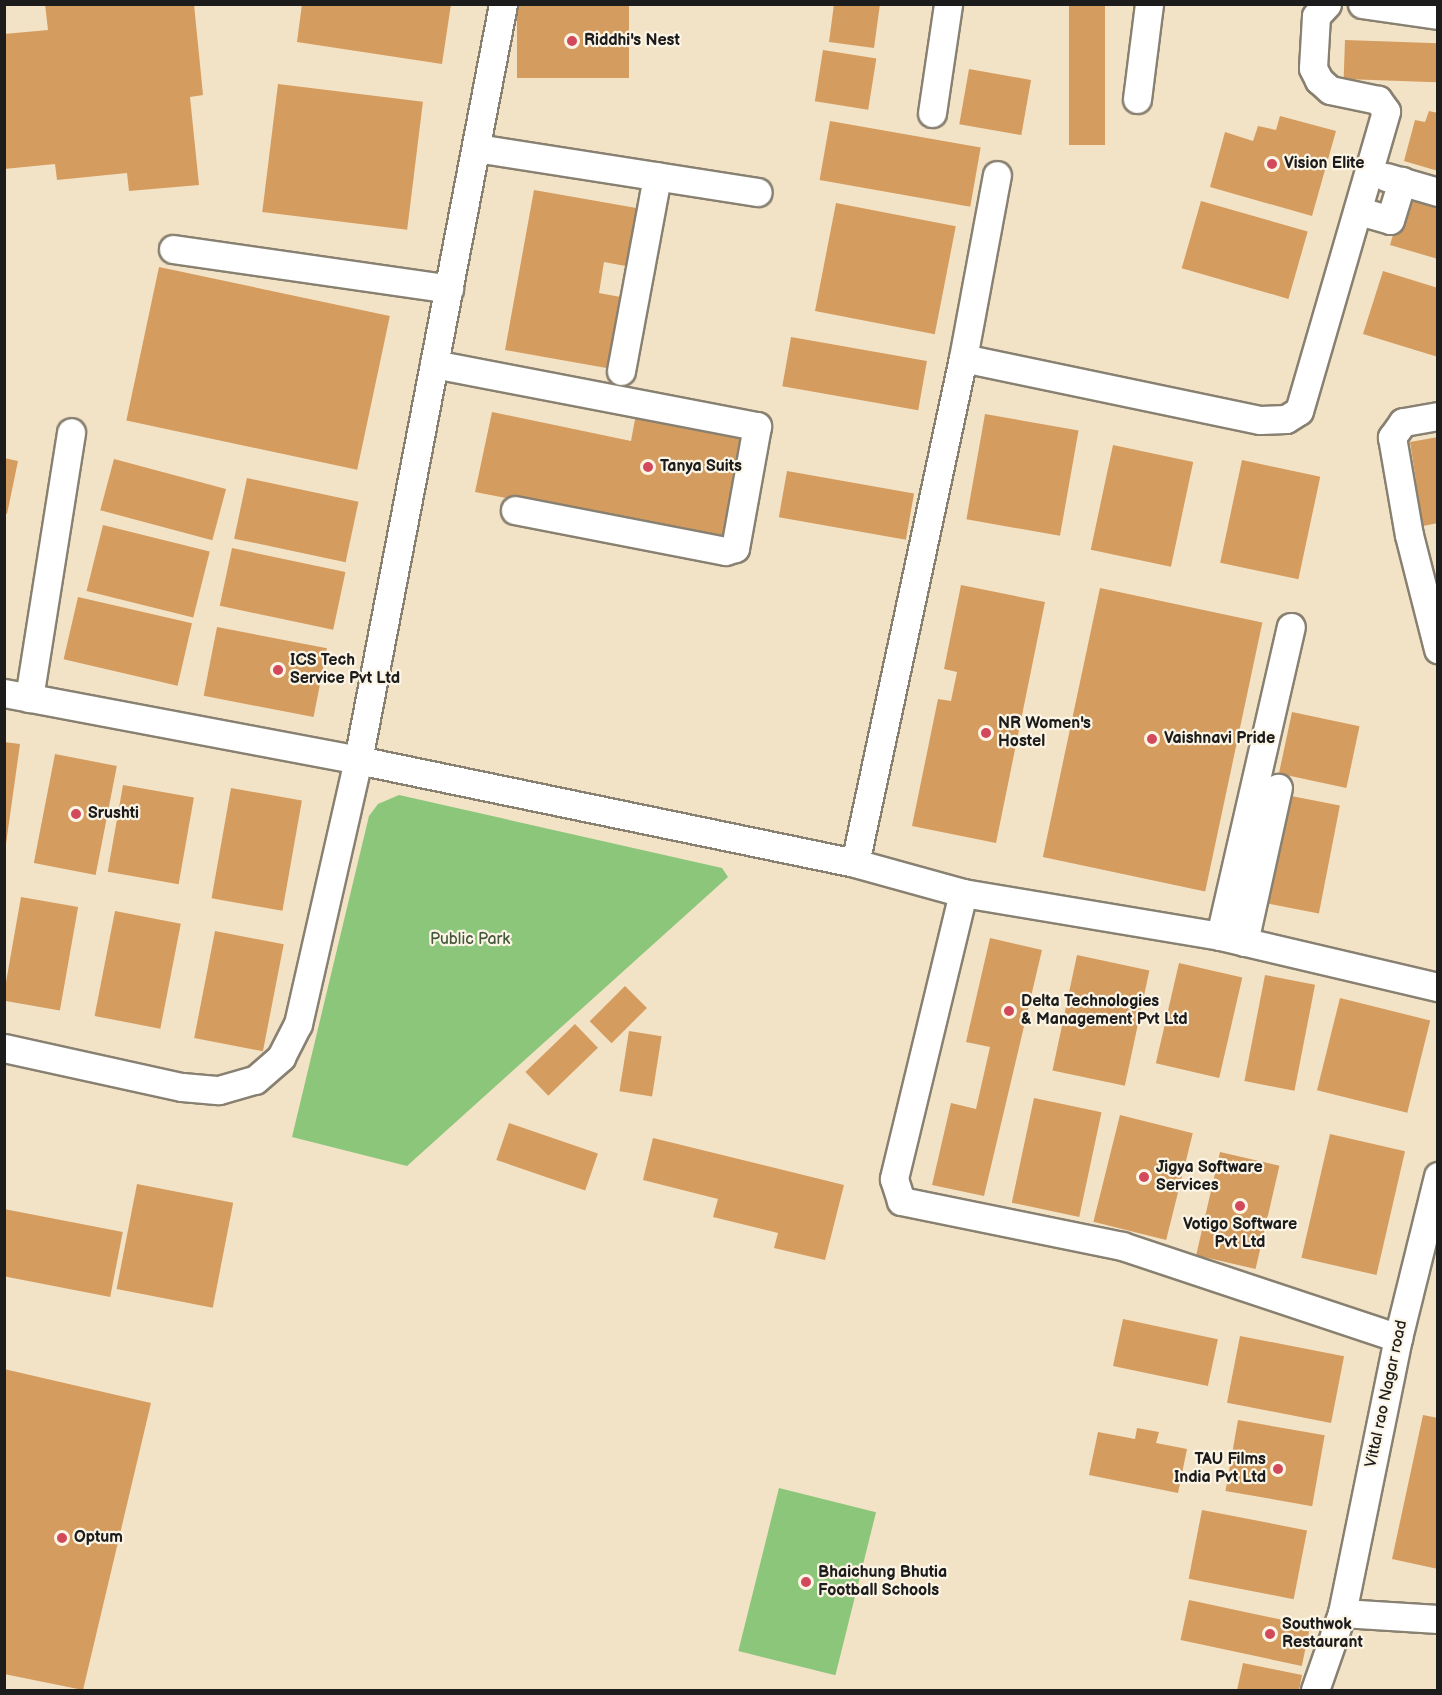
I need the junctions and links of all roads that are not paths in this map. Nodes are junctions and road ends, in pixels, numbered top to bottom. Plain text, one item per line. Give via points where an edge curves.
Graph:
1 (504, 4) edge
2 (948, 4) edge
3 (1149, 4) edge
4 (1327, 4) edge
5 (1362, 4) edge
6 (1437, 15) edge
7 (1137, 99) dead end
8 (932, 113) dead end
9 (476, 148) junction
10 (1372, 165) junction
11 (997, 175) dead end
12 (657, 176) junction
13 (1437, 176) edge
14 (1402, 181) junction
15 (758, 192) dead end
16 (1437, 192) edge
17 (1359, 211) junction
18 (173, 249) dead end
19 (448, 290) junction
20 (963, 358) junction
21 (434, 364) junction
22 (621, 371) dead end
23 (1437, 416) edge
24 (71, 432) dead end
25 (515, 510) dead end
26 (1291, 627) dead end
27 (1437, 649) edge
28 (17, 695) edge
29 (358, 760) junction
30 (1278, 788) dead end
31 (855, 863) junction
32 (963, 893) junction
33 (1232, 939) junction
34 (1437, 987) edge
35 (4, 1048) edge
36 (1437, 1176) edge
37 (1398, 1338) junction
38 (1342, 1613) junction
39 (1437, 1619) edge
40 (1316, 1690) edge

1 - 9 street
2 - 8 street
3 - 7 street
4 - 10 street via 1316,16 1313,68 1330,90 1384,104
5 - 6 street
9 - 12 street
9 - 19 street
10 - 13 street
10 - 14 street
10 - 17 street
11 - 20 street
12 - 15 street
12 - 22 street
14 - 16 street
14 - 17 street via 1390,220
17 - 20 street via 1299,411 1286,419 1260,420
18 - 19 street
19 - 21 street
20 - 31 street
21 - 25 street via 753,423 758,430 735,548 725,551
21 - 29 street
23 - 27 street via 1403,422 1392,437 1408,536
24 - 28 street
26 - 33 street
28 - 29 street
29 - 31 street
29 - 35 street via 298,1024 281,1057 255,1080 219,1090 182,1087
30 - 33 street
31 - 32 street
32 - 33 street
32 - 37 street via 894,1179 901,1201 1122,1246
33 - 34 street
36 - 37 street, Vittal rao Nagar road
37 - 38 street, Vittal rao Nagar road
38 - 39 street
38 - 40 street, Vittal rao Nagar road

